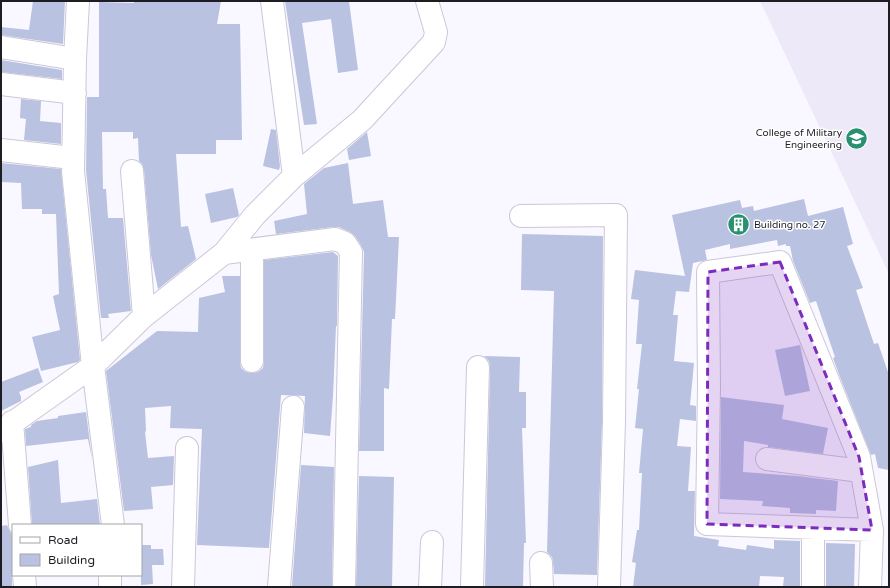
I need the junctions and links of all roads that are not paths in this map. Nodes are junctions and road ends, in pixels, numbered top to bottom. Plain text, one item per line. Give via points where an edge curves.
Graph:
1 (78, 1) edge
2 (272, 1) edge
3 (427, 1) edge
4 (1, 47) edge
5 (75, 59) junction
6 (1, 84) edge
7 (75, 92) junction
8 (1, 150) edge
9 (72, 158) junction
10 (132, 171) dead end
11 (294, 176) junction
12 (521, 216) dead end
13 (252, 250) junction
14 (224, 253) junction
15 (144, 316) junction
16 (252, 360) dead end
17 (93, 366) junction
18 (478, 367) dead end
19 (293, 408) dead end
20 (6, 426) edge
21 (187, 448) dead end
22 (767, 460) dead end
23 (861, 471) junction
24 (20, 524) edge
25 (113, 524) edge
26 (813, 528) junction
27 (872, 530) junction
28 (432, 542) dead end
29 (541, 563) dead end
30 (24, 576) edge
31 (110, 576) edge
32 (25, 587) edge
33 (110, 587) edge
34 (183, 587) edge
35 (279, 587) edge
36 (344, 587) edge
37 (430, 587) edge
38 (472, 587) edge
39 (542, 587) edge
40 (609, 587) edge
41 (813, 587) edge
42 (870, 587) edge

1 - 5 street
2 - 11 street
3 - 11 street via 436,32 434,42 362,120
4 - 5 street
5 - 7 street
6 - 7 street
7 - 9 street
8 - 9 street
9 - 17 street
10 - 15 street
11 - 14 street via 255,215
12 - 40 street via 616,215
13 - 14 street
13 - 16 street
13 - 36 street via 335,239 345,243 351,252
14 - 15 street
15 - 17 street
17 - 20 street
17 - 25 street
18 - 38 street
19 - 35 street
20 - 24 street
21 - 34 street
22 - 23 street
23 - 26 street via 859,457 780,262 708,272 707,524
23 - 27 street
26 - 27 street
26 - 41 street
27 - 42 street
28 - 37 street
29 - 39 street
30 - 32 street
31 - 33 street

